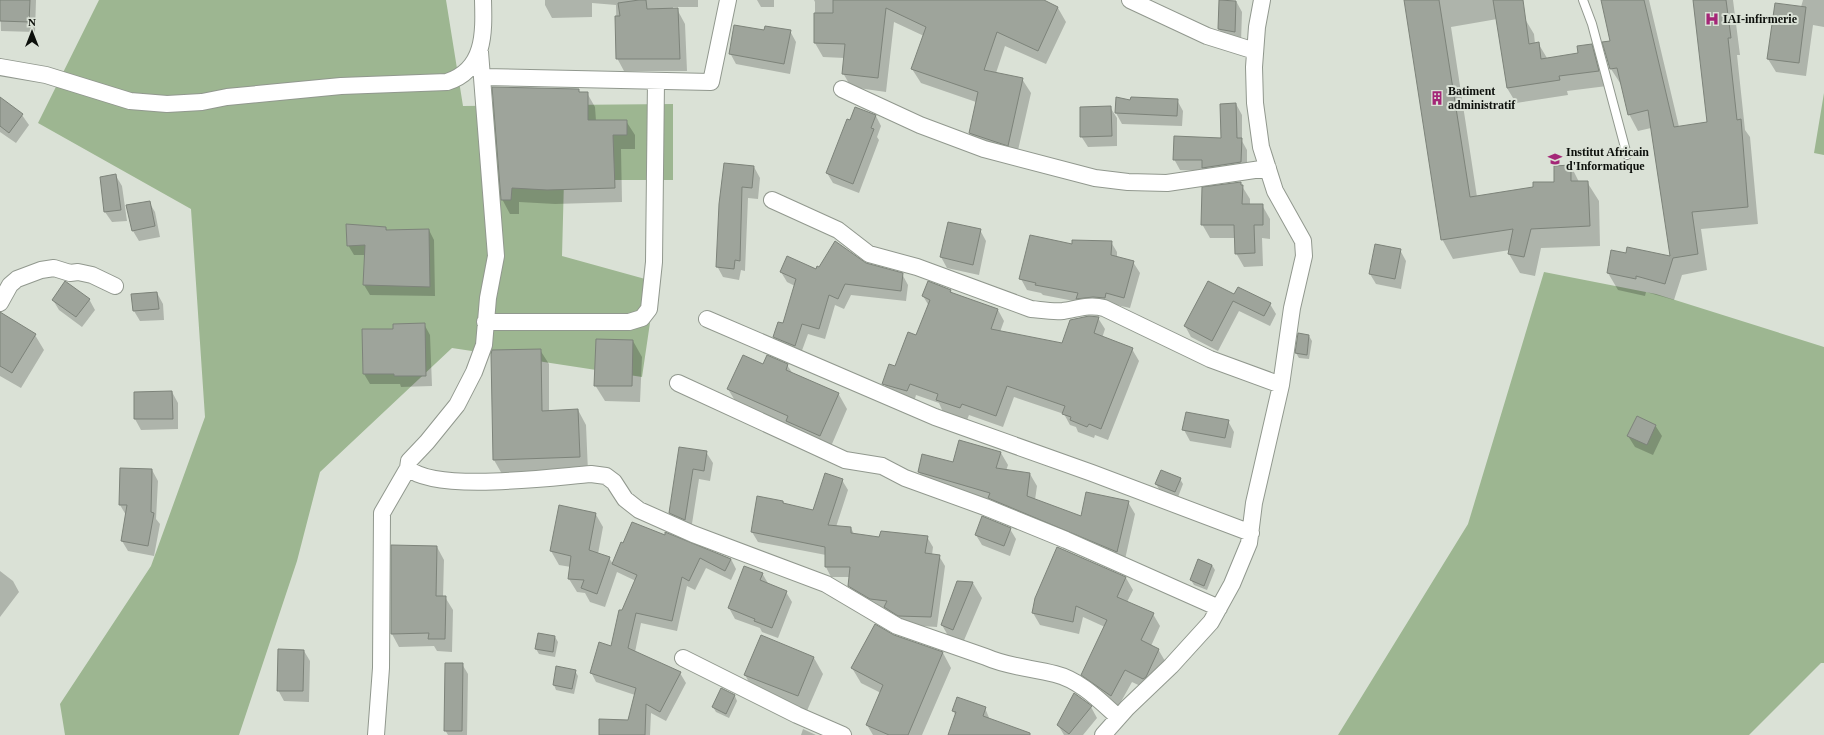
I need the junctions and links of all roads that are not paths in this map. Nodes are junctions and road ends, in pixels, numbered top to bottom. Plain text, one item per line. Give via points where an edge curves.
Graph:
1 (483, 0) edge
2 (728, 0) edge
3 (1130, 0) edge
4 (1262, 0) edge
5 (1583, 0) edge
6 (1254, 51) junction
7 (480, 52) junction
8 (0, 67) edge
9 (482, 77) junction
10 (656, 81) junction
11 (842, 89) dead end
12 (1627, 155) dead end
13 (1268, 168) junction
14 (772, 200) dead end
15 (114, 286) dead end
16 (0, 302) edge
17 (707, 319) dead end
18 (485, 322) junction
19 (678, 383) dead end
20 (1281, 384) junction
21 (408, 468) junction
22 (1251, 533) junction
23 (1219, 608) junction
24 (683, 658) dead end
25 (1118, 718) junction
26 (376, 735) edge
27 (843, 735) edge
28 (1103, 735) edge

1 - 7 street
2 - 10 street via 711,82
3 - 6 street via 1208,36
4 - 6 street
5 - 12 lane via 1592,24
6 - 13 street via 1255,103 1261,147
7 - 8 street via 471,67 459,78 447,82 341,86 174,104 130,101 46,75
7 - 9 street
9 - 10 street
9 - 18 street via 496,256
10 - 18 street via 654,262 649,309 642,318 629,322
11 - 13 street via 920,125 984,149 1095,178 1128,182 1166,182
13 - 20 street via 1275,191 1303,241 1304,256 1292,308
14 - 20 street via 838,230 869,254 918,267 1031,309 1064,310 1094,305 1104,308 1210,359
15 - 16 street via 92,275 70,273 54,268 17,280 10,285
17 - 22 street via 935,417
18 - 21 street via 484,345 457,405 409,460
19 - 23 street via 845,460 882,466 906,478 1066,540
20 - 22 street via 1261,469
21 - 25 street via 445,480 478,481 590,474 606,476 614,482 625,499 639,510 693,534 826,584 897,626 999,663 1056,674 1084,688
21 - 26 street via 382,512 381,668
22 - 23 street via 1241,565
23 - 25 street via 1202,634
24 - 27 street
25 - 28 street

